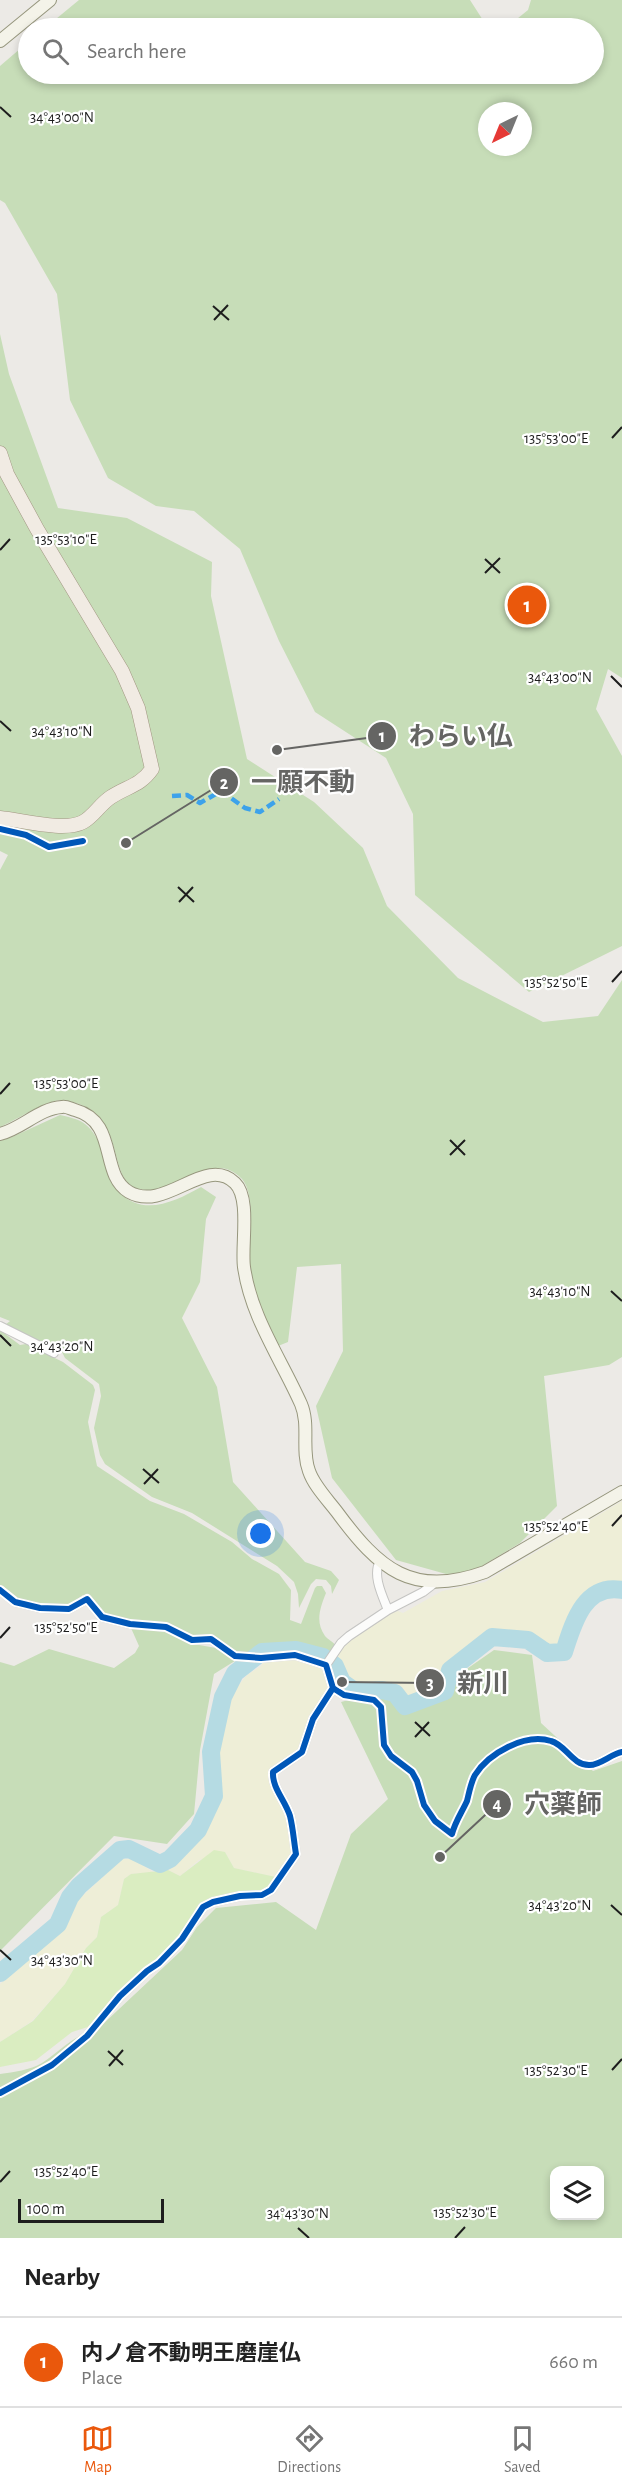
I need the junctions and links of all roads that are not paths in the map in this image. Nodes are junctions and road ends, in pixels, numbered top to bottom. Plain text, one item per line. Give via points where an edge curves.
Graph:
1 (50, 0) edge
2 (28, 18) edge
3 (18, 26) edge
4 (0, 41) edge
5 (0, 453) edge
6 (0, 818) edge
7 (0, 829) edge
8 (83, 841) dead end
9 (0, 1134) edge
10 (0, 1326) edge
11 (54, 1353) dead end
12 (622, 1492) edge
13 (380, 1561) junction
14 (436, 1582) junction
15 (0, 1590) edge
16 (388, 1610) junction
17 (326, 1665) junction
18 (333, 1688) junction
19 (622, 1752) edge
20 (0, 2093) edge

1 - 2 main road
3 - 4 main road
5 - 6 main road via 37,529 122,671 138,708 152,769 144,781 108,799 81,823 60,827
7 - 8 street via 26,835 50,847
9 - 13 main road via 62,1107 92,1118 106,1141 120,1184 137,1196 165,1195 215,1174 237,1184 243,1201 243,1265 248,1286 268,1342 304,1415 309,1473 348,1527
10 - 11 street
12 - 14 main road via 484,1572
13 - 14 main road via 413,1579
13 - 16 street via 380,1589
14 - 16 street
15 - 17 street via 15,1602 40,1608 69,1609 87,1599 102,1617 166,1627 192,1640 211,1639 235,1656 295,1655
16 - 17 street via 349,1636
17 - 18 street
18 - 19 street via 344,1695 374,1700 381,1707 384,1744 391,1756 412,1772 424,1805 435,1821 452,1834 474,1775 506,1749 521,1742 552,1741 579,1764 592,1766
18 - 20 street via 313,1719 302,1752 273,1772 272,1783 290,1817 296,1854 271,1890 203,1907 178,1943 120,1996 87,2036 52,2065

